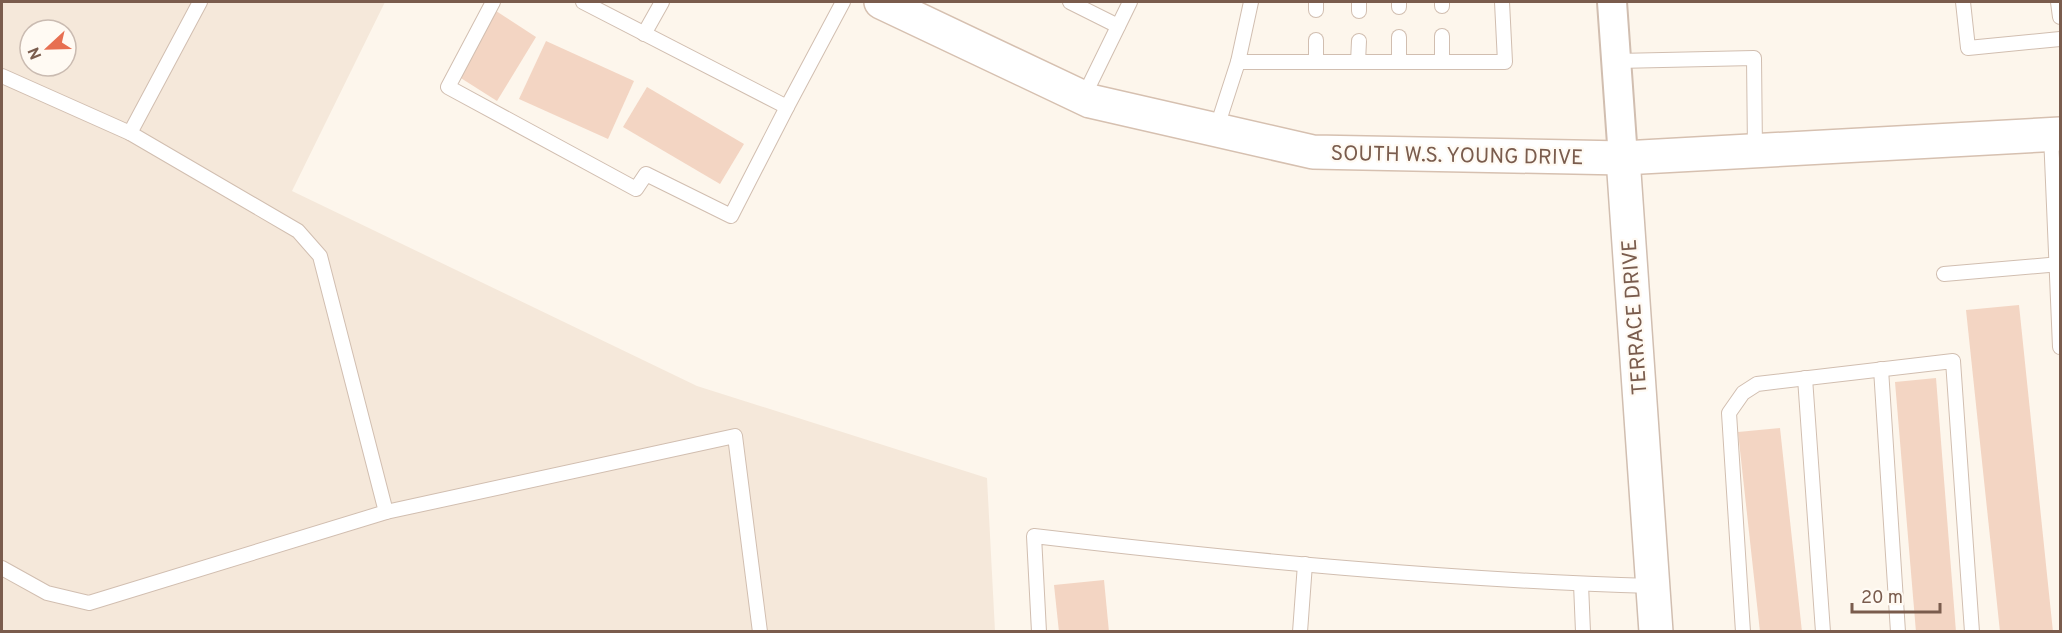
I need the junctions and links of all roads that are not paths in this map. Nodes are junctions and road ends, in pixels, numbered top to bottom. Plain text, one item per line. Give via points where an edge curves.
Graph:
1 (200, 2) edge
2 (493, 2) edge
3 (583, 2) edge
4 (662, 2) edge
5 (843, 2) edge
6 (881, 2) edge
7 (1070, 2) edge
8 (1130, 2) edge
9 (1251, 2) edge
10 (1502, 2) edge
11 (1612, 2) edge
12 (1963, 2) edge
13 (2058, 2) edge
14 (2061, 17) edge
15 (1118, 26) junction
16 (644, 33) junction
17 (1442, 36) dead end
18 (1399, 37) dead end
19 (2061, 39) edge
20 (1316, 40) dead end
21 (1359, 41) dead end
22 (1617, 61) junction
23 (1238, 62) junction
24 (1316, 62) junction
25 (1358, 62) junction
26 (1399, 62) junction
27 (1442, 62) junction
28 (2, 76) edge
29 (1083, 98) junction
30 (787, 106) junction
31 (1216, 130) junction
32 (130, 133) junction
33 (2056, 134) edge
34 (1755, 151) junction
35 (1623, 158) junction
36 (2059, 264) edge
37 (1944, 274) dead end
38 (2061, 347) edge
39 (1881, 369) junction
40 (1805, 378) junction
41 (386, 512) junction
42 (1305, 564) junction
43 (2, 568) edge
44 (1581, 584) junction
45 (1652, 586) junction
46 (760, 632) edge
47 (1039, 632) edge
48 (1300, 632) edge
49 (1583, 632) edge
50 (1656, 632) edge
51 (1743, 632) edge
52 (1822, 632) edge
53 (1898, 632) edge
54 (1972, 632) edge

1 - 32 lane
2 - 30 lane via 448,87 636,189 646,174 731,216
3 - 16 lane
4 - 16 lane
5 - 30 lane
6 - 29 main road, SOUTH W.S. YOUNG DRIVE
7 - 15 lane
8 - 15 lane
9 - 23 lane
10 - 27 lane via 1505,62
11 - 22 street, TERRACE DRIVE
12 - 19 lane via 1968,48
13 - 14 lane
15 - 29 lane
16 - 30 lane
17 - 27 lane
18 - 26 lane
20 - 24 lane
21 - 25 lane
22 - 34 lane via 1754,58
22 - 35 street, TERRACE DRIVE
23 - 24 lane
23 - 31 lane
24 - 25 lane
25 - 26 lane
26 - 27 lane
28 - 32 lane
29 - 31 main road, SOUTH W.S. YOUNG DRIVE
31 - 35 main road, SOUTH W.S. YOUNG DRIVE via 1313,152
32 - 41 lane via 298,231 320,256
33 - 34 main road, SOUTH W.S. YOUNG DRIVE
33 - 36 lane
34 - 35 main road, SOUTH W.S. YOUNG DRIVE
35 - 45 main road, TERRACE DRIVE
36 - 37 lane
36 - 38 lane
39 - 40 lane
39 - 53 lane
39 - 54 lane via 1953,361
40 - 51 lane via 1757,384 1743,393 1729,413
40 - 52 lane
41 - 43 lane via 89,603 47,593
41 - 46 lane via 735,436
42 - 44 lane
42 - 47 lane via 1034,537
42 - 48 lane
44 - 45 lane
44 - 49 lane
45 - 50 main road, TERRACE DRIVE

